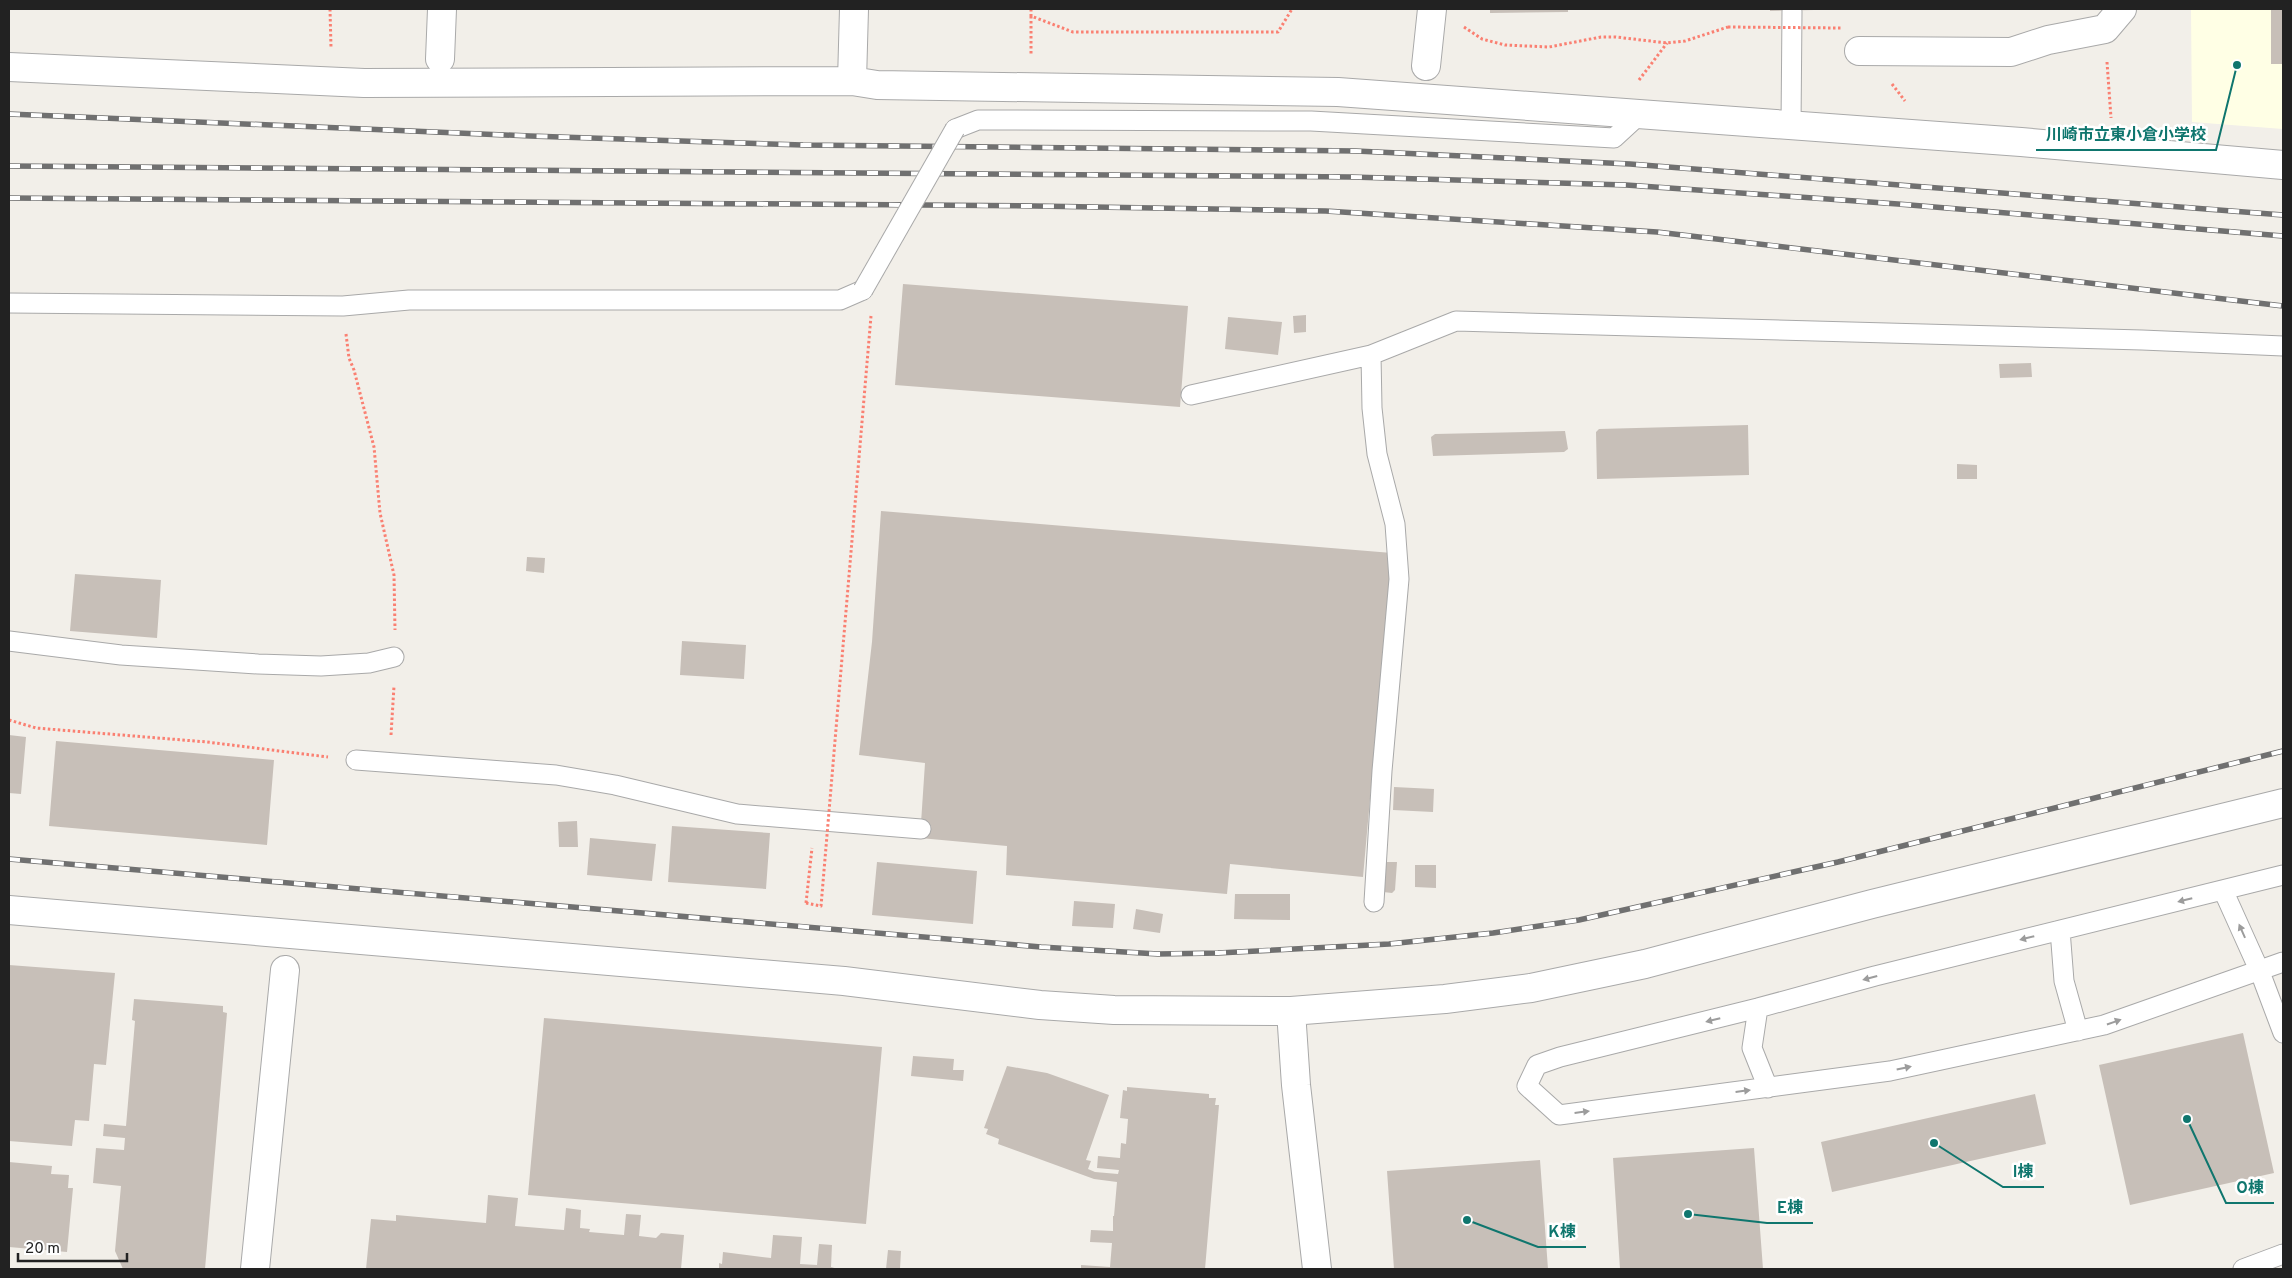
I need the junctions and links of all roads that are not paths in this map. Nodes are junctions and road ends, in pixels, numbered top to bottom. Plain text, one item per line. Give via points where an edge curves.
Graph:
1 (442, 9) edge
2 (854, 9) edge
3 (1432, 9) edge
4 (1792, 11) dead end
5 (2114, 19) edge
6 (1859, 51) dead end
7 (440, 59) dead end
8 (1426, 66) dead end
9 (9, 67) edge
10 (852, 81) junction
11 (1639, 115) junction
12 (1791, 126) junction
13 (2283, 165) edge
14 (9, 303) edge
15 (2283, 346) edge
16 (1371, 355) junction
17 (1191, 395) dead end
18 (9, 641) edge
19 (394, 657) road end
20 (356, 760) road end
21 (2283, 803) edge
22 (920, 829) dead end
23 (2283, 875) edge
24 (2223, 890) junction
25 (1374, 902) dead end
26 (9, 910) edge
27 (2060, 930) junction
28 (2283, 962) edge
29 (285, 970) dead end
30 (2260, 972) junction
31 (1758, 1008) junction
32 (1291, 1010) junction
33 (2078, 1031) junction
34 (2283, 1033) edge
35 (1768, 1088) junction
36 (2283, 1254) edge
37 (255, 1269) edge
38 (1317, 1269) edge
39 (2243, 1269) edge

1 - 7 street
2 - 10 street
3 - 8 street
4 - 12 lane
5 - 6 street via 2011,52
9 - 10 street via 364,84
10 - 11 street via 877,85 1338,92
11 - 12 street
11 - 14 lane, bridge via 1614,138 1311,121 978,120 955,128 863,290 840,300 409,300 343,306
12 - 13 street
15 - 16 lane via 1456,320
16 - 17 lane
16 - 25 lane via 1377,454 1396,524 1399,580
18 - 19 lane via 121,655 258,664 369,663
20 - 22 lane via 556,775 615,785 738,814
21 - 32 street via 1872,904 1645,964 1531,988 1435,1000
23 - 24 lane
24 -> 27 lane
30 -> 24 lane
26 - 32 street via 834,980 1040,1005 1114,1010
27 -> 31 lane
27 - 33 lane via 2064,981
28 - 30 lane
29 - 37 street
33 -> 30 lane
30 - 34 lane
31 - 35 lane via 1752,1048
31 -> 35 lane via 1537,1065 1527,1086 1559,1115
32 - 38 street via 1296,1085
35 -> 33 lane via 1890,1071
36 - 39 lane

